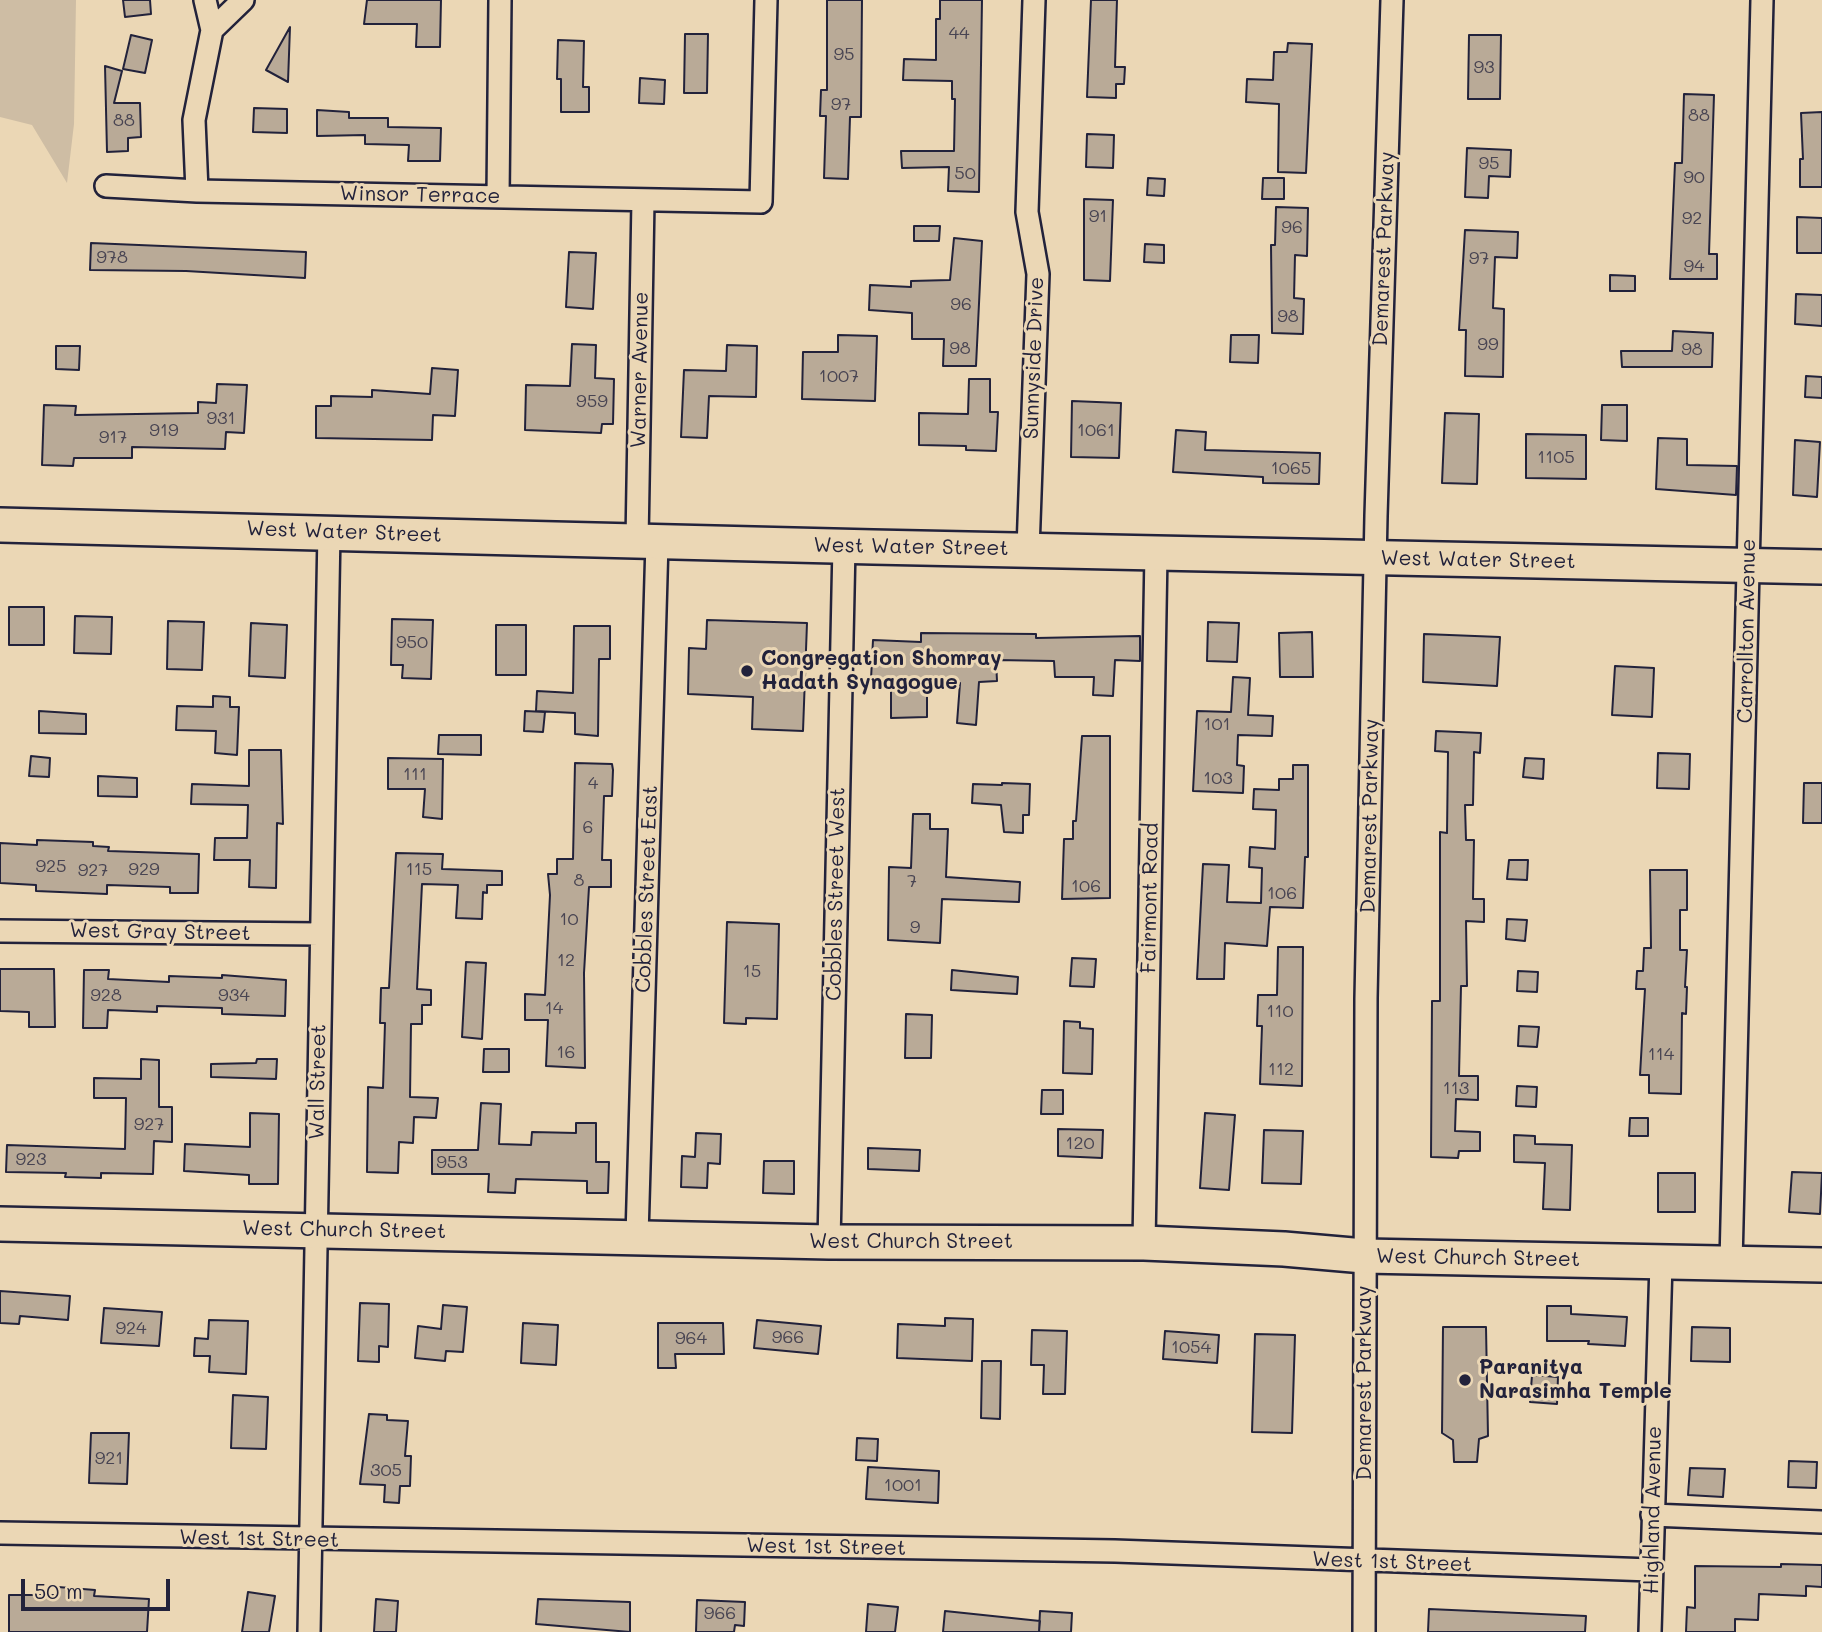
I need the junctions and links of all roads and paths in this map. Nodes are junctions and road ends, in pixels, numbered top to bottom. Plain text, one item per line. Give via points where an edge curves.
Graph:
1 (205, 0) edge
2 (243, 0) edge
3 (500, 0) edge
4 (766, 0) edge
5 (1034, 0) edge
6 (1392, 0) edge
7 (1762, 0) edge
8 (212, 30) junction
9 (106, 186) dead end
10 (197, 191) junction
11 (498, 197) junction
12 (643, 200) junction
13 (0, 525) edge
14 (329, 531) junction
15 (647, 541) junction
16 (844, 546) junction
17 (1028, 549) junction
18 (1156, 553) junction
19 (1376, 557) junction
20 (1749, 566) junction
21 (1822, 567) edge
22 (0, 931) edge
23 (320, 933) junction
24 (0, 1224) edge
25 (316, 1228) junction
26 (637, 1237) junction
27 (828, 1242) junction
28 (1144, 1243) junction
29 (1364, 1256) junction
30 (1731, 1262) junction
31 (1661, 1263) junction
32 (1822, 1265) edge
33 (1652, 1516) junction
34 (1822, 1522) edge
35 (0, 1533) edge
36 (311, 1540) junction
37 (1366, 1562) junction
38 (1651, 1570) junction
39 (309, 1632) edge
40 (1364, 1632) edge
41 (1650, 1632) edge

1 - 8 street
2 - 8 street
3 - 11 street
4 - 12 street, Winsor Terrace via 761,202
5 - 17 street, Sunnyside Drive via 1027,212 1038,274
6 - 19 street, Demarest Parkway
7 - 20 street, Carrollton Avenue
8 - 10 street via 194,120
9 - 10 street, Winsor Terrace
10 - 11 street, Winsor Terrace
11 - 12 street, Winsor Terrace
12 - 15 street, Warner Avenue
13 - 14 main road, West Water Street
14 - 15 main road, West Water Street
14 - 23 street, Wall Street
15 - 16 main road, West Water Street
15 - 26 street, Cobbles Street East
16 - 17 main road, West Water Street
16 - 27 street, Cobbles Street West
17 - 18 main road, West Water Street
18 - 19 main road, West Water Street
18 - 28 street, Fairmont Road
19 - 20 main road, West Water Street
19 - 29 street, Demarest Parkway
20 - 21 main road, West Water Street
20 - 30 street, Carrollton Avenue
22 - 23 street, West Gray Street
23 - 25 street, Wall Street
24 - 25 main road, West Church Street
25 - 26 main road, West Church Street
25 - 36 street, Wall Street
26 - 27 main road, West Church Street
27 - 28 main road, West Church Street
28 - 29 main road, West Church Street
29 - 31 main road, West Church Street
29 - 37 street, Demarest Parkway
30 - 31 main road, West Church Street
30 - 32 main road, West Church Street
31 - 33 street, Highland Avenue
33 - 34 street
33 - 38 street, Highland Avenue
35 - 36 street, West 1st Street
36 - 37 street, West 1st Street via 1115,1551
36 - 39 street, Wall Street
37 - 38 street, West 1st Street
37 - 40 street, Demarest Parkway
38 - 41 street, Highland Avenue

